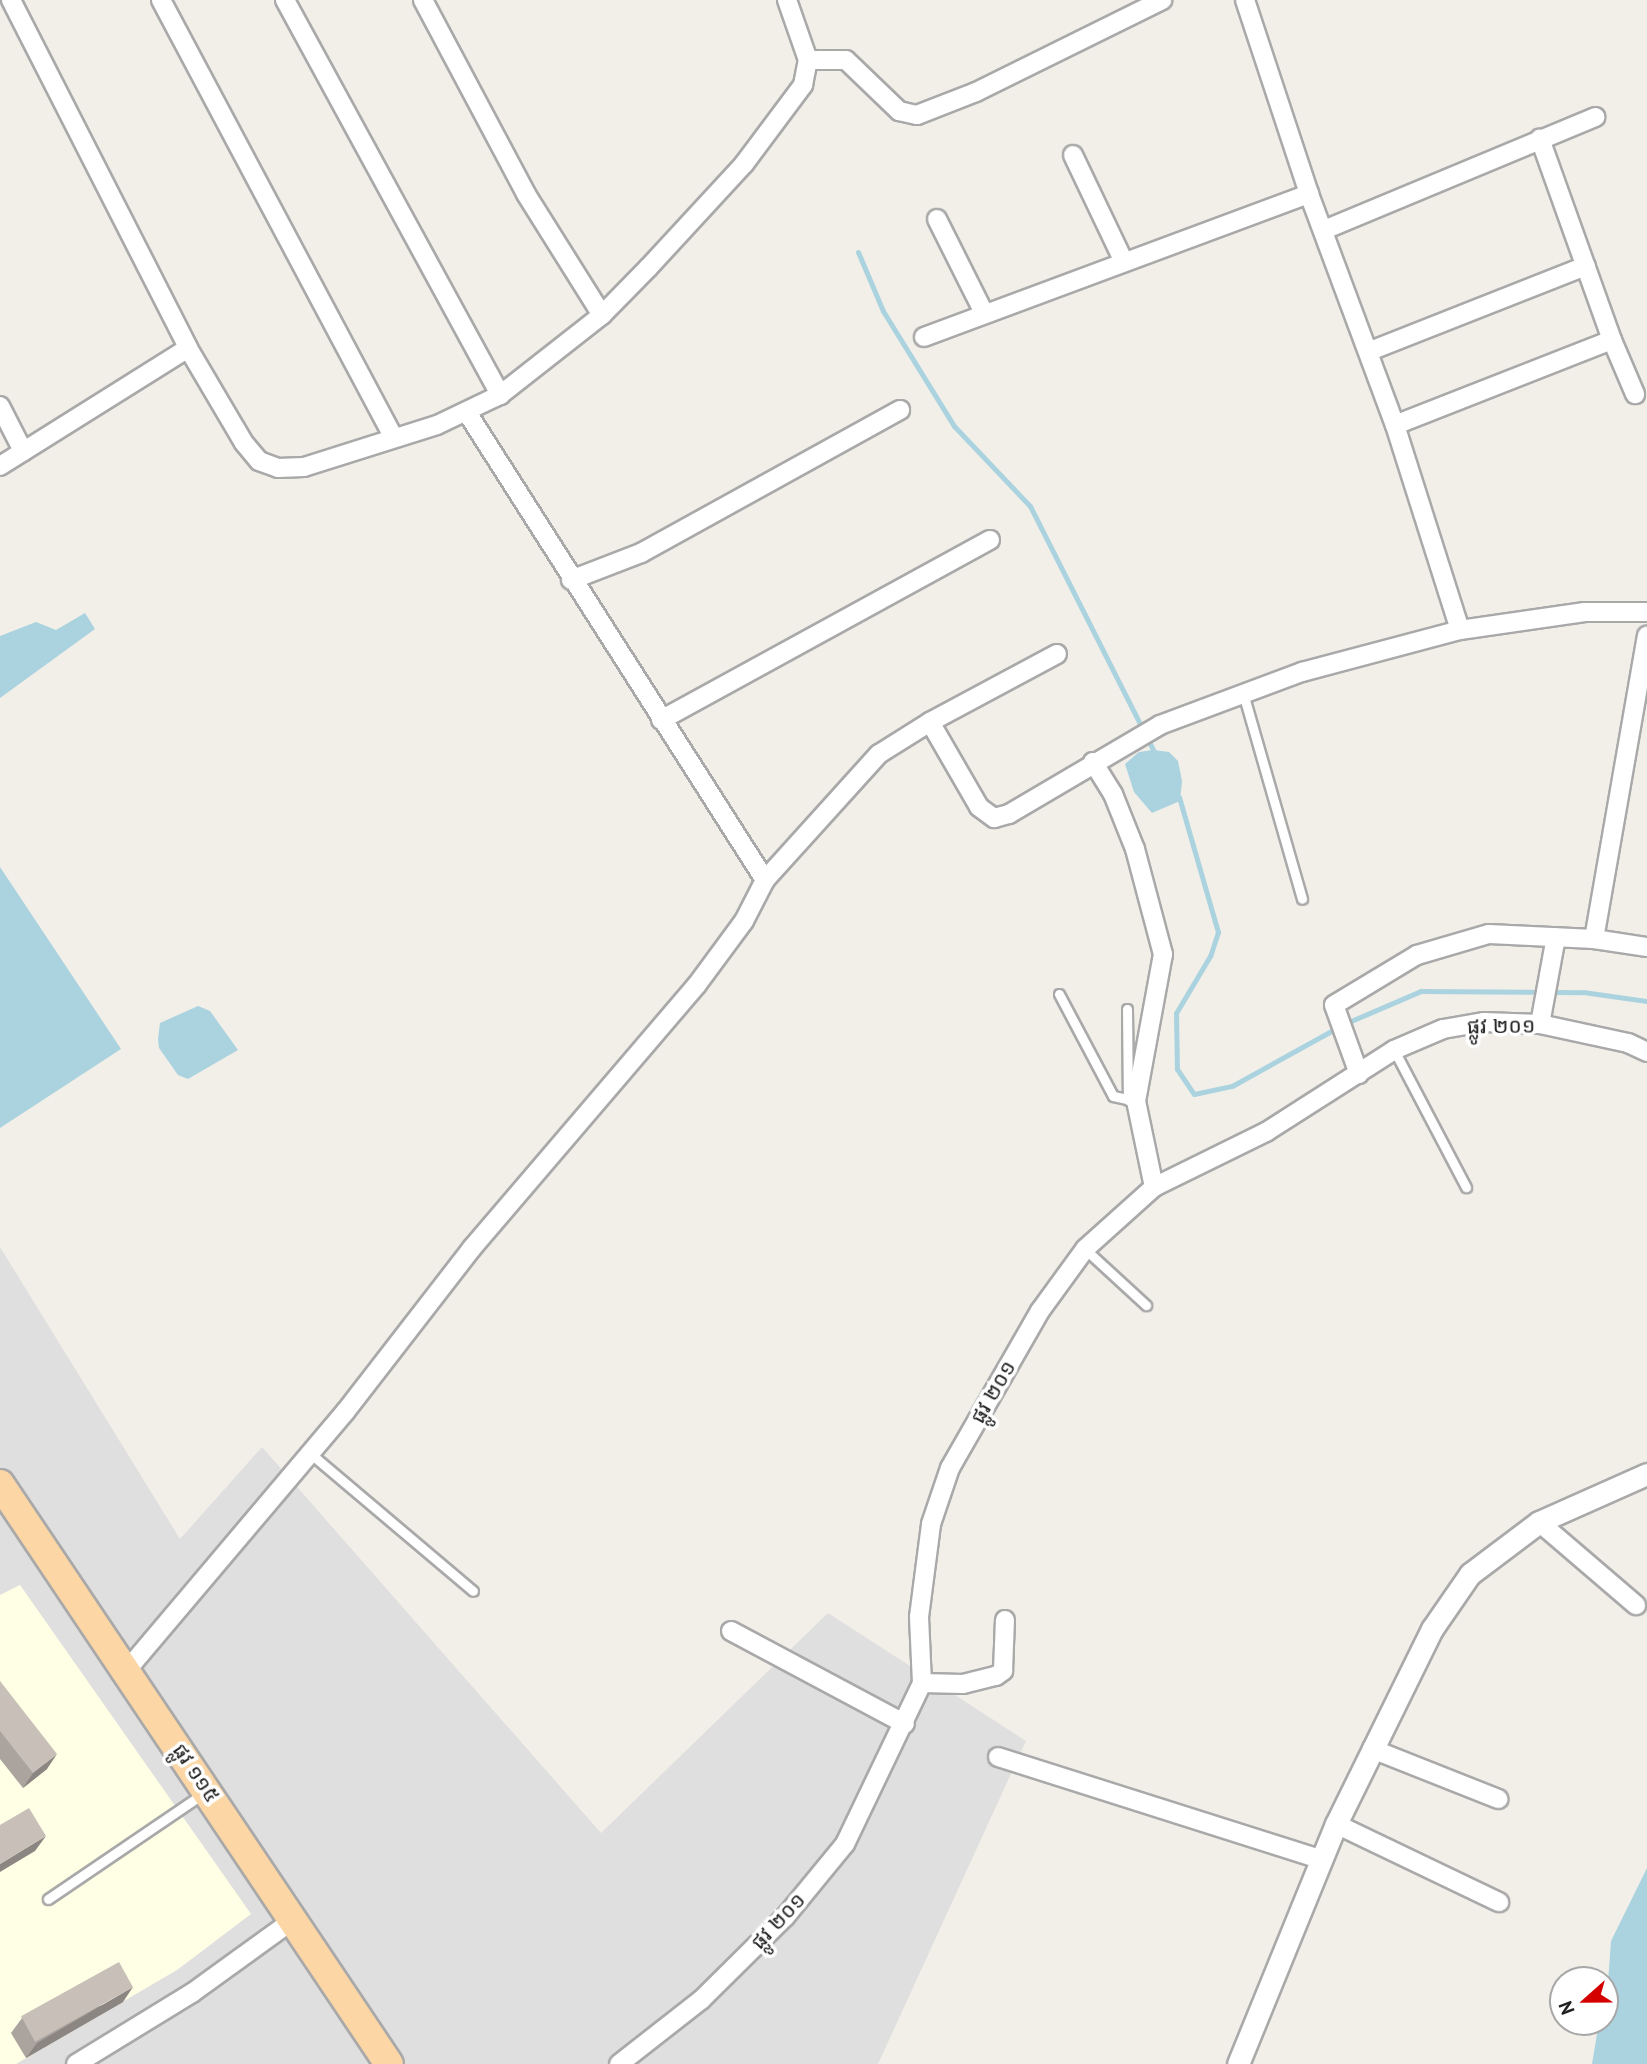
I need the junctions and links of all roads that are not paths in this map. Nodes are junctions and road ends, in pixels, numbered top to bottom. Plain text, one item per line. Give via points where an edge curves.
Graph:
1 (10, 0) edge
2 (161, 0) edge
3 (285, 0) edge
4 (423, 0) edge
5 (787, 0) edge
6 (1162, 0) edge
7 (1245, 0) edge
8 (808, 61) junction
9 (1595, 117) dead end
10 (1540, 139) junction
11 (1073, 155) dead end
12 (1309, 194) junction
13 (937, 219) dead end
14 (1324, 230) junction
15 (1123, 260) junction
16 (1586, 266) junction
17 (984, 313) junction
18 (602, 315) junction
19 (924, 337) dead end
20 (1612, 340) junction
21 (188, 348) junction
22 (1370, 351) junction
23 (1635, 394) dead end
24 (500, 395) junction
25 (0, 406) edge
26 (900, 410) dead end
27 (468, 414) junction
28 (1395, 425) junction
29 (393, 437) junction
30 (23, 451) junction
31 (0, 466) edge
32 (990, 540) dead end
33 (570, 580) junction
34 (1647, 612) edge
35 (1460, 630) junction
36 (1647, 636) edge
37 (1057, 654) dead end
38 (1243, 693) junction
39 (661, 720) junction
40 (930, 722) junction
41 (1093, 762) junction
42 (765, 880) junction
43 (1302, 898) dead end
44 (1556, 937) junction
45 (1594, 939) junction
46 (1647, 947) edge
47 (1059, 995) dead end
48 (1127, 1009) dead end
49 (1540, 1024) junction
50 (1394, 1050) junction
51 (1647, 1052) edge
52 (1359, 1074) junction
53 (1132, 1100) junction
54 (1466, 1187) dead end
55 (1154, 1188) junction
56 (1085, 1249) junction
57 (1146, 1305) dead end
58 (311, 1454) junction
59 (1647, 1474) edge
60 (0, 1484) edge
61 (1539, 1522) junction
62 (473, 1591) dead end
63 (1636, 1605) dead end
64 (1005, 1620) dead end
65 (731, 1631) dead end
66 (127, 1670) junction
67 (922, 1683) junction
68 (905, 1724) junction
69 (1372, 1749) junction
70 (998, 1757) dead end
71 (208, 1790) junction
72 (1498, 1800) dead end
73 (1336, 1824) junction
74 (1320, 1859) junction
75 (48, 1899) dead end
76 (1499, 1902) dead end
77 (293, 1920) junction
78 (108, 2057) edge
79 (76, 2064) edge
80 (389, 2064) edge
81 (619, 2064) edge
82 (1238, 2064) edge

1 - 21 street
2 - 29 street
3 - 24 street
4 - 18 street via 526,194
5 - 8 street
6 - 8 street via 976,92 916,115 898,111 846,60
7 - 12 street
8 - 18 street via 803,85 744,164
9 - 10 street
10 - 14 street
10 - 16 street
11 - 15 street
12 - 14 street
12 - 15 street
13 - 17 street
14 - 22 street
15 - 17 street
16 - 20 street
16 - 22 street
17 - 19 street
18 - 24 street
20 - 23 street
20 - 28 street
21 - 29 street via 258,461 278,468 304,467
21 - 30 street
22 - 28 street
24 - 27 street
25 - 30 street
26 - 33 street via 640,553
27 - 29 street
27 - 33 street
28 - 35 street
30 - 31 street
32 - 39 street
33 - 39 street
34 - 35 street via 1585,612
35 - 38 street via 1302,672
36 - 45 street
37 - 40 street
38 - 41 street via 1156,727
38 - 43 lane
39 - 42 street
40 - 41 street via 979,807 994,818 1009,814
40 - 42 street via 878,754
41 - 53 street via 1113,793 1135,849 1163,954
42 - 58 street via 744,921 696,986 472,1248
44 - 45 street
44 - 49 street
44 - 52 street via 1489,934 1456,940 1417,955 1334,1005
45 - 46 street
47 - 53 lane via 1108,1088 1114,1096
48 - 53 lane
49 - 50 street, ផ្លូវ ២០១ via 1484,1022 1443,1029
49 - 51 street, ផ្លូវ ២០១ via 1628,1043
50 - 52 street, ផ្លូវ ២០១
50 - 54 lane
52 - 55 street, ផ្លូវ ២០១ via 1266,1132
53 - 55 street
55 - 56 street, ផ្លូវ ២០១
56 - 57 lane
56 - 67 street, ផ្លូវ ២០១ via 1040,1311 950,1468 931,1524 919,1617
58 - 62 lane
58 - 66 street
59 - 61 street
60 - 66 main road, ផ្លូវ ១១៥
61 - 63 street
61 - 69 street via 1470,1574 1432,1629
64 - 67 street via 1003,1671 963,1684
65 - 68 street
66 - 71 main road, ផ្លូវ ១១៥
67 - 68 street, ផ្លូវ ២០១
68 - 81 street, ផ្លូវ ២០១ via 845,1844 785,1917 701,2000
69 - 72 street
69 - 73 street
70 - 74 street
71 - 75 lane
71 - 77 main road, ផ្លូវ ១១៥
73 - 74 street
73 - 76 street
74 - 82 street
77 - 78 street
77 - 80 main road, ផ្លូវ ១១៥
78 - 79 street

